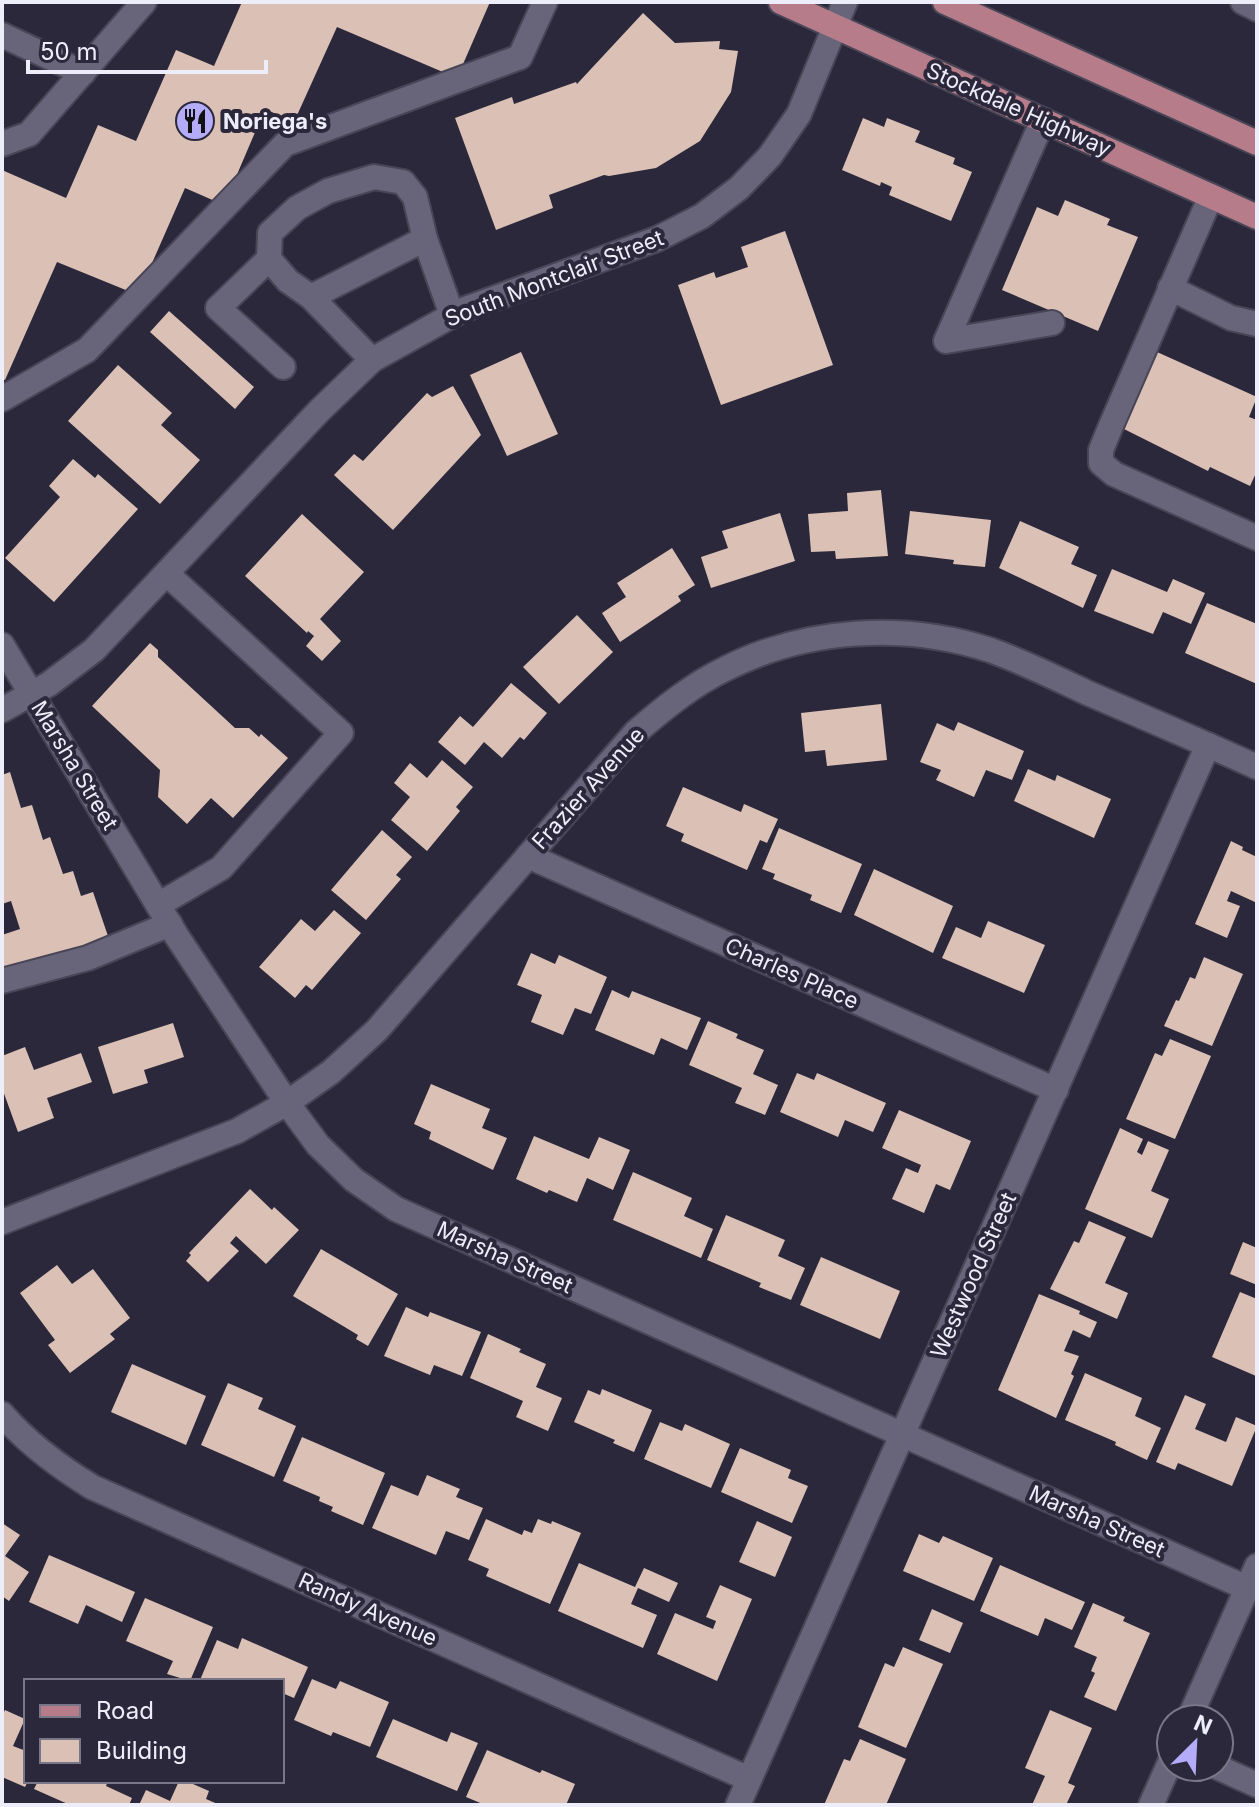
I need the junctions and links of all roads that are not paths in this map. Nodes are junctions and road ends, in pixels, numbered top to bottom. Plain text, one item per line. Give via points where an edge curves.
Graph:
1 (144, 2) edge
2 (545, 2) edge
3 (781, 2) edge
4 (845, 2) edge
5 (945, 2) edge
6 (1243, 2) edge
7 (1257, 9) edge
8 (834, 26) junction
9 (2, 35) edge
10 (83, 73) junction
11 (1043, 120) junction
12 (1257, 143) edge
13 (2, 144) edge
14 (1211, 196) junction
15 (1257, 217) edge
16 (425, 239) junction
17 (269, 259) junction
18 (1170, 288) junction
19 (311, 297) junction
20 (452, 315) junction
21 (1052, 323) dead end
22 (1257, 324) edge
23 (372, 360) junction
24 (283, 367) dead end
25 (2, 399) edge
26 (1257, 538) edge
27 (167, 574) junction
28 (2, 645) edge
29 (33, 694) junction
30 (2, 710) edge
31 (1208, 745) junction
32 (1257, 767) edge
33 (528, 856) junction
34 (164, 914) junction
35 (2, 981) edge
36 (1056, 1090) junction
37 (287, 1103) junction
38 (2, 1222) edge
39 (2, 1414) edge
40 (902, 1435) junction
41 (1252, 1577) edge
42 (1196, 1703) edge
43 (1235, 1775) edge
44 (749, 1779) junction
45 (1161, 1783) edge
46 (1257, 1785) edge
47 (738, 1805) edge
48 (1151, 1805) edge

1 - 10 street
2 - 25 street via 520,57 285,144 87,350
3 - 8 main road, Stockdale Highway
4 - 8 street, South Montclair Street
5 - 12 main road
6 - 7 street
8 - 11 main road, Stockdale Highway
8 - 20 street, South Montclair Street via 799,114 770,156 714,207 657,239
9 - 10 street
10 - 13 street via 29,134
11 - 14 main road, Stockdale Highway
11 - 21 street via 946,341
14 - 15 main road, Stockdale Highway
14 - 18 street
16 - 17 street via 415,197 403,182 374,177 328,191 297,208 270,233
16 - 19 street
16 - 20 street
17 - 19 street
17 - 24 street via 218,308
18 - 22 street via 1231,318
18 - 26 street via 1101,450 1101,463 1114,474
19 - 23 street
20 - 23 street, South Montclair Street
23 - 27 street, South Montclair Street
27 - 29 street, South Montclair Street via 94,650
27 - 34 street via 341,733 221,868
28 - 29 street, Marsha Street
29 - 30 street, South Montclair Street
29 - 34 street, Marsha Street
31 - 32 street, Frazier Avenue
31 - 33 street, Frazier Avenue via 991,650 938,637 877,632 829,636 776,648 725,669 678,697 636,732
31 - 36 street, Westwood Street
33 - 36 street, Charles Place
33 - 37 street, Frazier Avenue via 377,1030
34 - 35 street via 88,958
34 - 37 street, Marsha Street
36 - 40 street, Westwood Street
37 - 38 street, Frazier Avenue via 237,1131
37 - 40 street, Marsha Street via 318,1145 354,1180 396,1209
39 - 44 street, Randy Avenue via 54,1463 92,1487
40 - 41 street, Marsha Street
40 - 44 street, Westwood Street
41 - 42 street
43 - 46 street
44 - 47 street, Westwood Street
45 - 48 street

